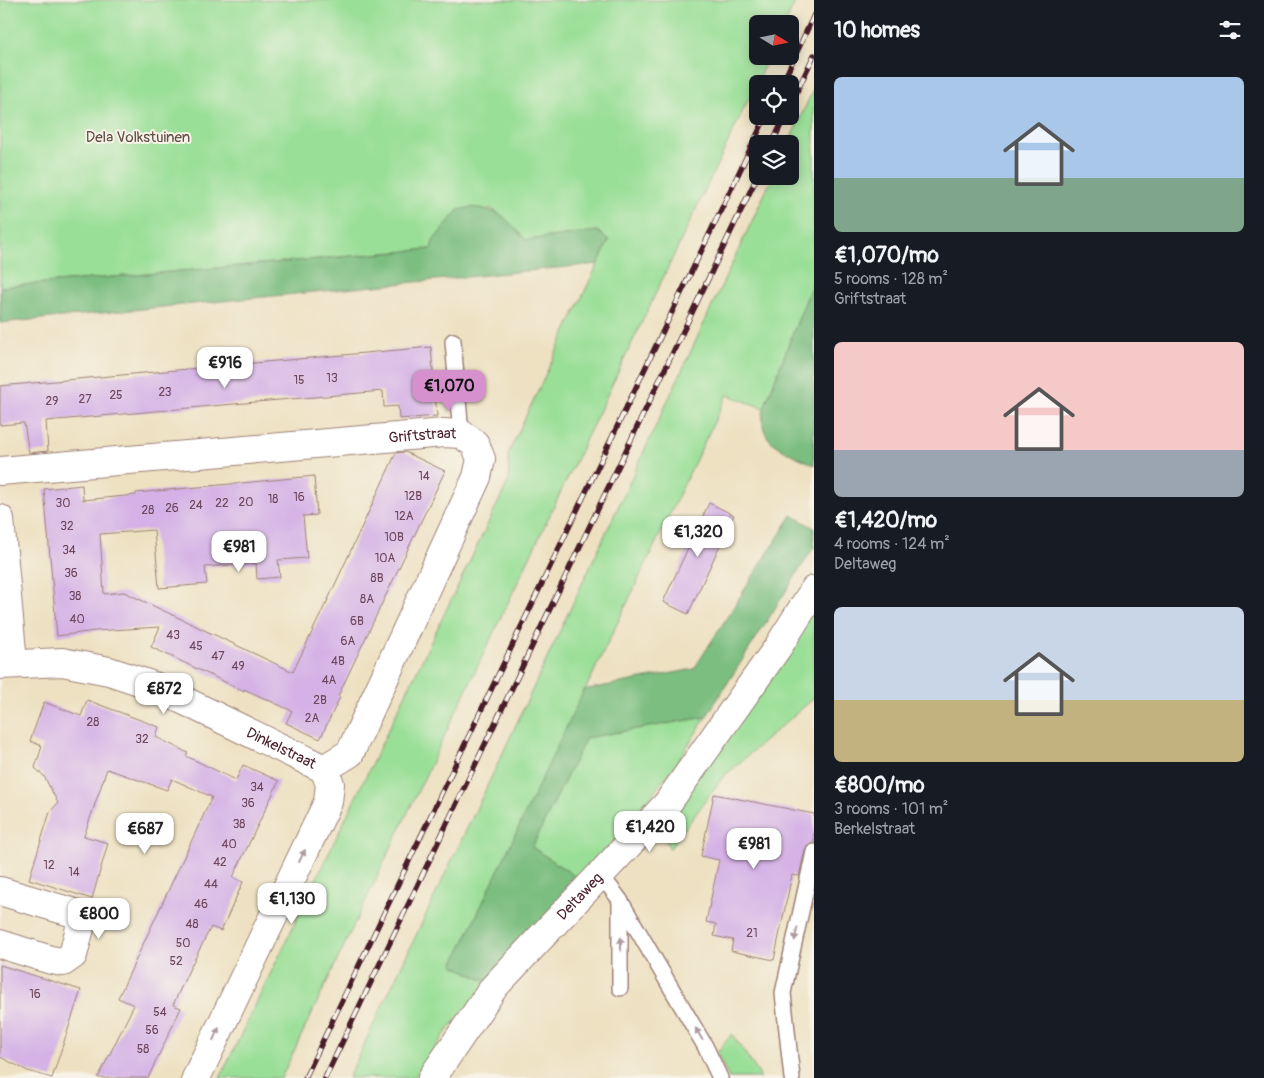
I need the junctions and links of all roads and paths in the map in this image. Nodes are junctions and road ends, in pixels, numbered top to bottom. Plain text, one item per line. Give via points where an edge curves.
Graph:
1 (453, 341) dead end
2 (461, 434) junction
3 (0, 471) edge
4 (0, 519) edge
5 (814, 590) edge
6 (7, 664) edge
7 (324, 768) junction
8 (814, 852) edge
9 (601, 875) junction
10 (0, 891) edge
11 (620, 900) junction
12 (0, 944) edge
13 (620, 988) dead end
14 (196, 1078) edge
15 (432, 1078) edge
16 (720, 1078) edge
17 (792, 1078) edge

1 - 2 lane
2 - 3 street, Griftstraat
2 - 7 street, Griftstraat via 475,444 481,459 477,476 350,753
4 - 6 street
5 - 9 street, Deltaweg via 778,647 667,804
6 - 7 street, Dinkelstraat via 62,662 109,671 154,686
14 -> 7 street, Dinkelstraat via 328,802 330,784
8 -> 17 lane via 783,993
9 - 11 lane
9 - 15 street, Deltaweg via 494,987
10 - 12 street via 71,912 79,918 80,928 73,955 63,962
13 -> 11 lane
16 -> 11 lane via 705,1046

